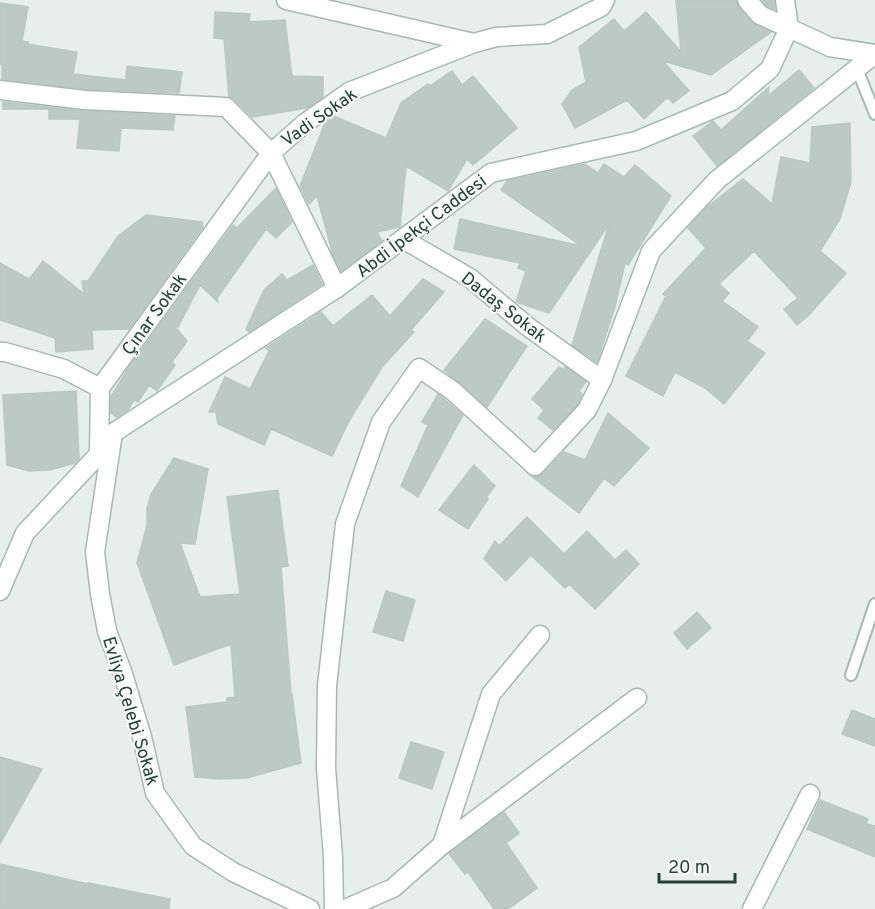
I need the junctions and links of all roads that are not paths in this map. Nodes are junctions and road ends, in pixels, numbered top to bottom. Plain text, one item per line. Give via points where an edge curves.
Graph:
1 (286, 0) edge
2 (605, 0) edge
3 (747, 0) edge
4 (784, 0) edge
5 (789, 28) junction
6 (474, 43) junction
7 (875, 54) edge
8 (856, 69) junction
9 (0, 90) edge
10 (875, 114) edge
11 (271, 153) junction
12 (404, 239) junction
13 (337, 288) junction
14 (0, 352) edge
15 (602, 380) junction
16 (100, 388) junction
17 (113, 434) junction
18 (99, 454) junction
19 (0, 591) edge
20 (875, 604) edge
21 (540, 635) dead end
22 (851, 675) dead end
23 (637, 698) dead end
24 (810, 794) dead end
25 (442, 845) junction
26 (310, 909) edge
27 (334, 909) edge
28 (345, 909) edge
29 (752, 909) edge

1 - 6 street
2 - 6 street, Vadi Sokak via 601,7 547,34 496,37
3 - 5 street via 760,15
4 - 5 street
5 - 7 street via 830,46
5 - 12 street, Abdi İpekçi Caddesi via 770,69 732,101 636,141 492,173
6 - 11 street, Vadi Sokak via 349,92
7 - 8 street
8 - 10 lane
8 - 15 street via 717,180 651,251
9 - 11 street, Vadi Sokak via 85,100 226,107
11 - 13 street
11 - 16 street, Çınar Sokak
12 - 13 street, Abdi İpekçi Caddesi
12 - 15 street, Dadaş Sokak via 471,278 527,326
13 - 17 street, Abdi İpekçi Caddesi
14 - 16 street via 64,369
15 - 27 street via 587,410 535,466 453,391 419,368 381,422 345,524 327,686 326,768
16 - 18 street
17 - 18 street, Abdi İpekçi Caddesi
17 - 26 street, Evliya Çelebi Sokak via 95,552 100,594 107,631 142,736 156,793 194,846 233,872
18 - 19 street, Abdi İpekçi Caddesi via 25,533
20 - 22 lane
21 - 25 street via 491,694
23 - 25 street
24 - 29 street
25 - 28 street via 393,888

